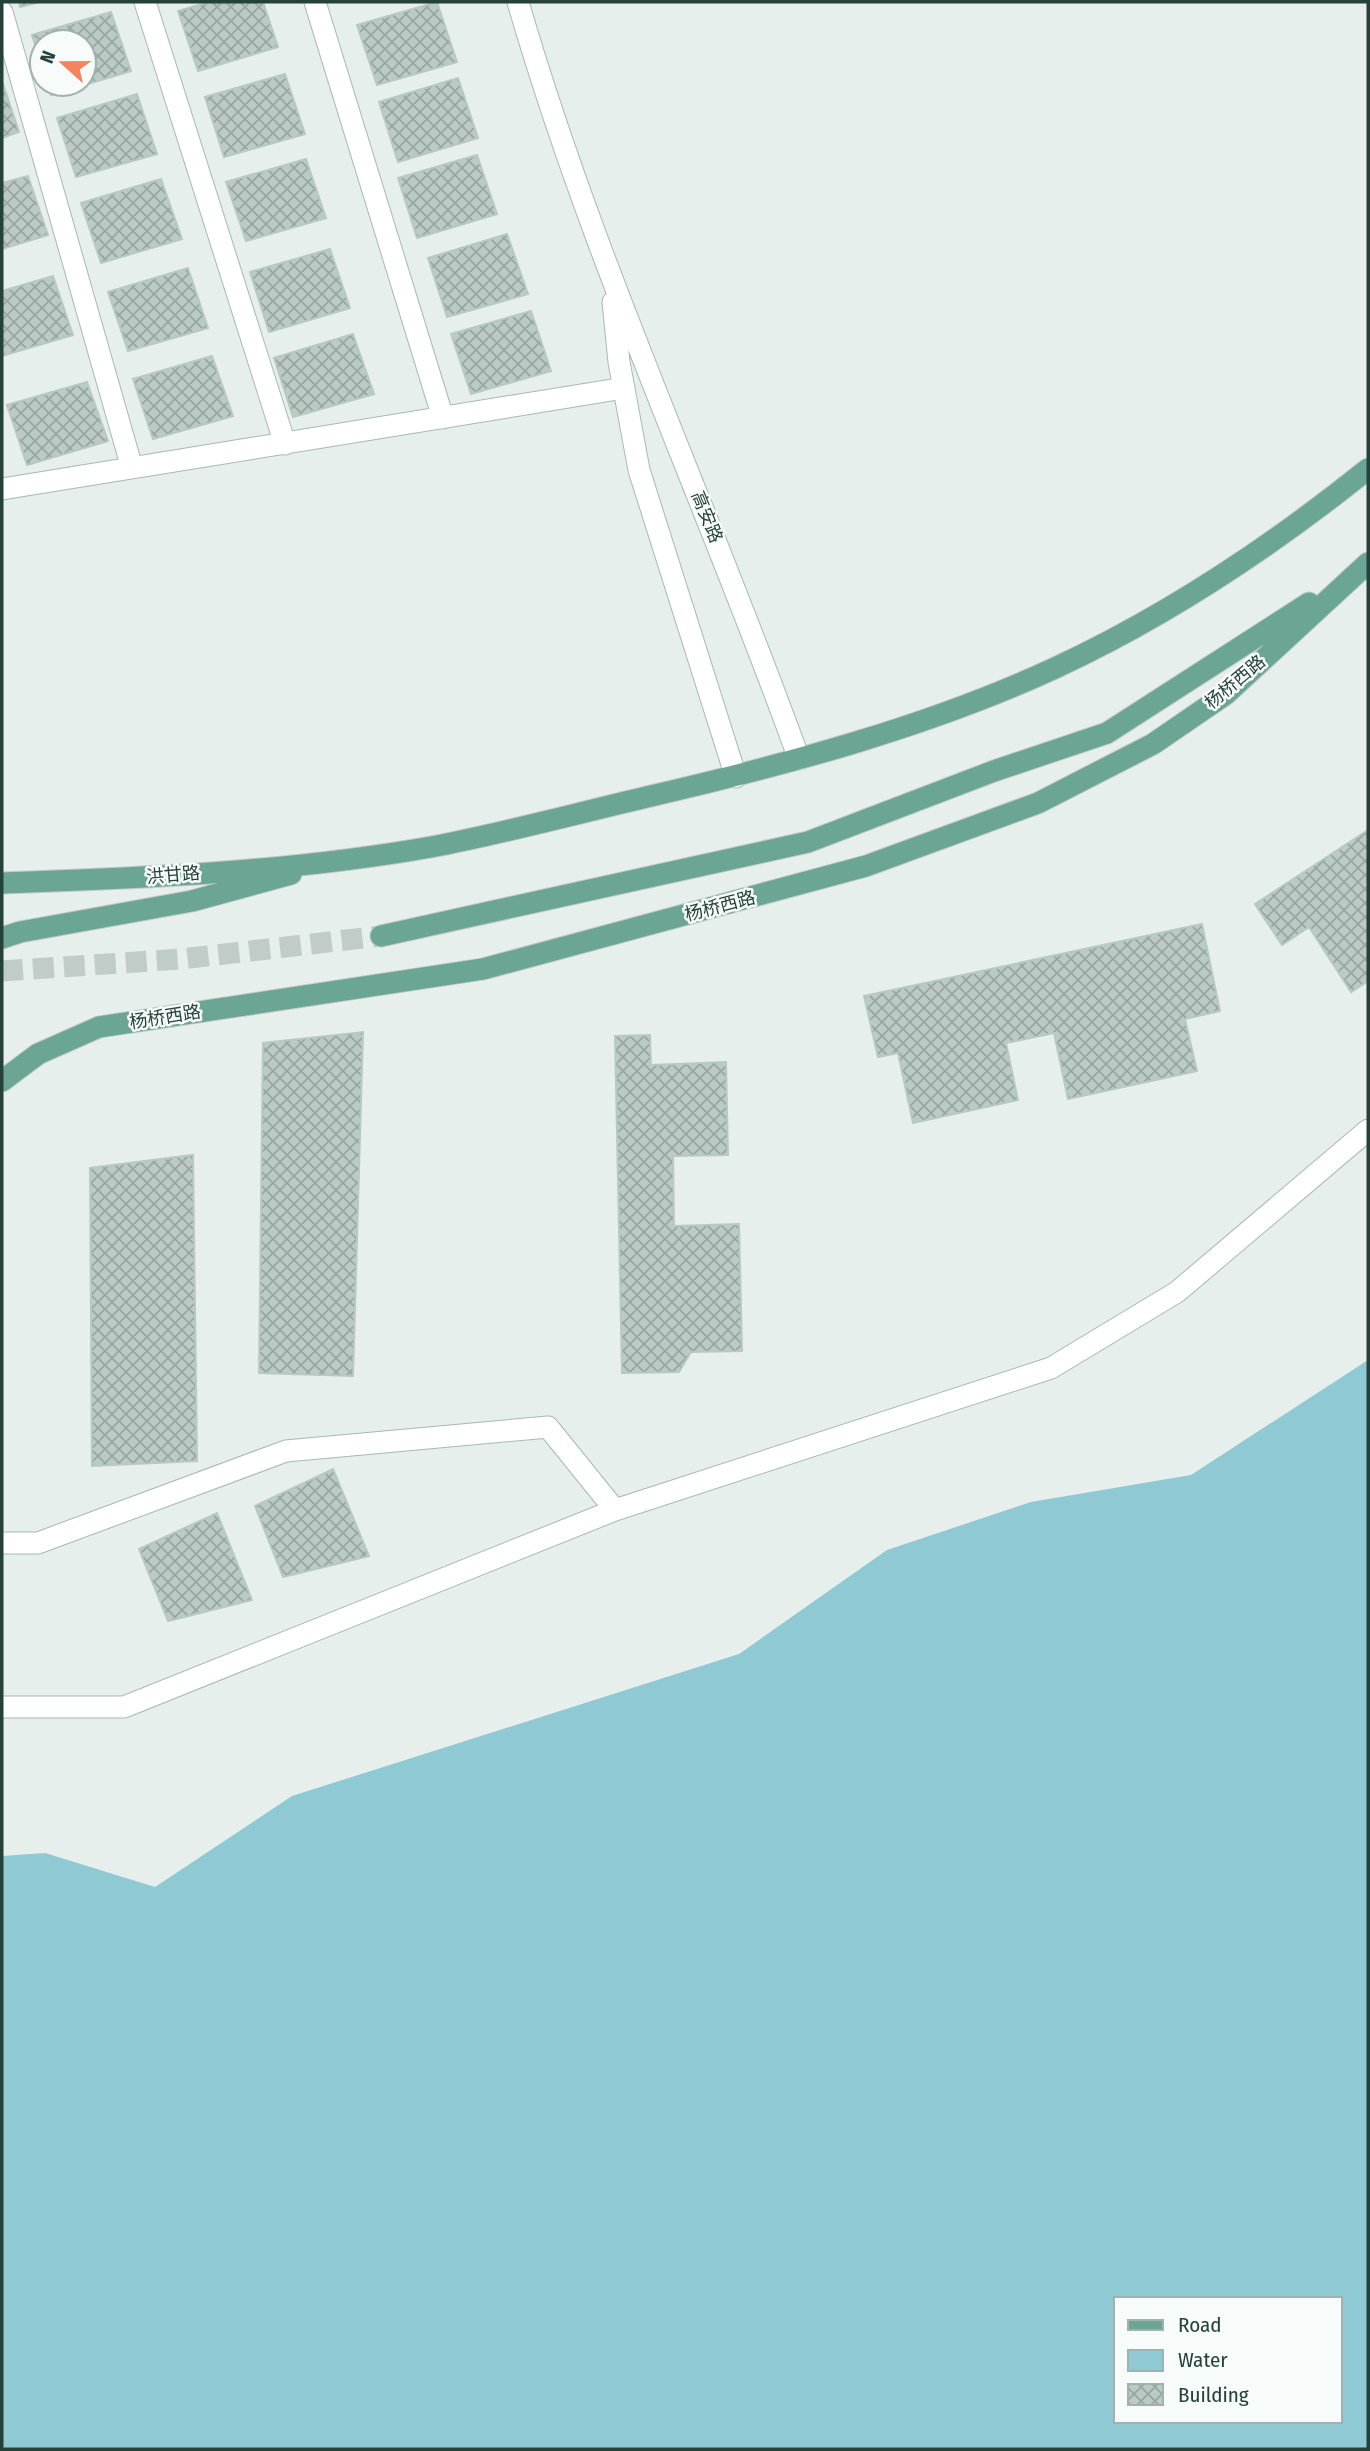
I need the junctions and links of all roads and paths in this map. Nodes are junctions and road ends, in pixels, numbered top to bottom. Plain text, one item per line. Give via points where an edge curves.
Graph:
1 (145, 2) edge
2 (315, 2) edge
3 (518, 2) edge
4 (2, 12) edge
5 (610, 276) junction
6 (624, 388) junction
7 (443, 418) junction
8 (285, 444) junction
9 (132, 468) junction
10 (1368, 469) edge
11 (2, 488) edge
12 (1360, 569) edge
13 (799, 760) junction
14 (736, 777) junction
15 (343, 860) junction
16 (2, 883) edge
17 (381, 936) tunnel mouth
18 (2, 938) edge
19 (2, 1081) edge
20 (1368, 1130) edge
21 (615, 1510) junction
22 (2, 1543) edge
23 (2, 1707) edge

1 - 8 street
2 - 7 street
3 - 5 street, 高安路
4 - 9 street
5 - 6 street, 高安路
5 - 13 street, 高安路 via 744,608
6 - 7 street
6 - 14 street, 高安路 via 639,470
7 - 8 street
8 - 9 street
9 - 11 street
10 - 13 main road via 1246,561 1125,633 988,695
12 - 17 main road via 1107,733 808,842
12 - 19 main road, 杨桥西路 via 1226,694 1153,744 1038,803 866,866 483,969 99,1027 38,1054
13 - 14 main road
14 - 15 main road via 432,846
15 - 16 main road, 洪甘路 via 135,878
15 - 18 main road via 192,901
20 - 21 street via 1177,1292 1051,1368
21 - 22 street via 548,1427 286,1451 38,1543
21 - 23 street via 124,1707

